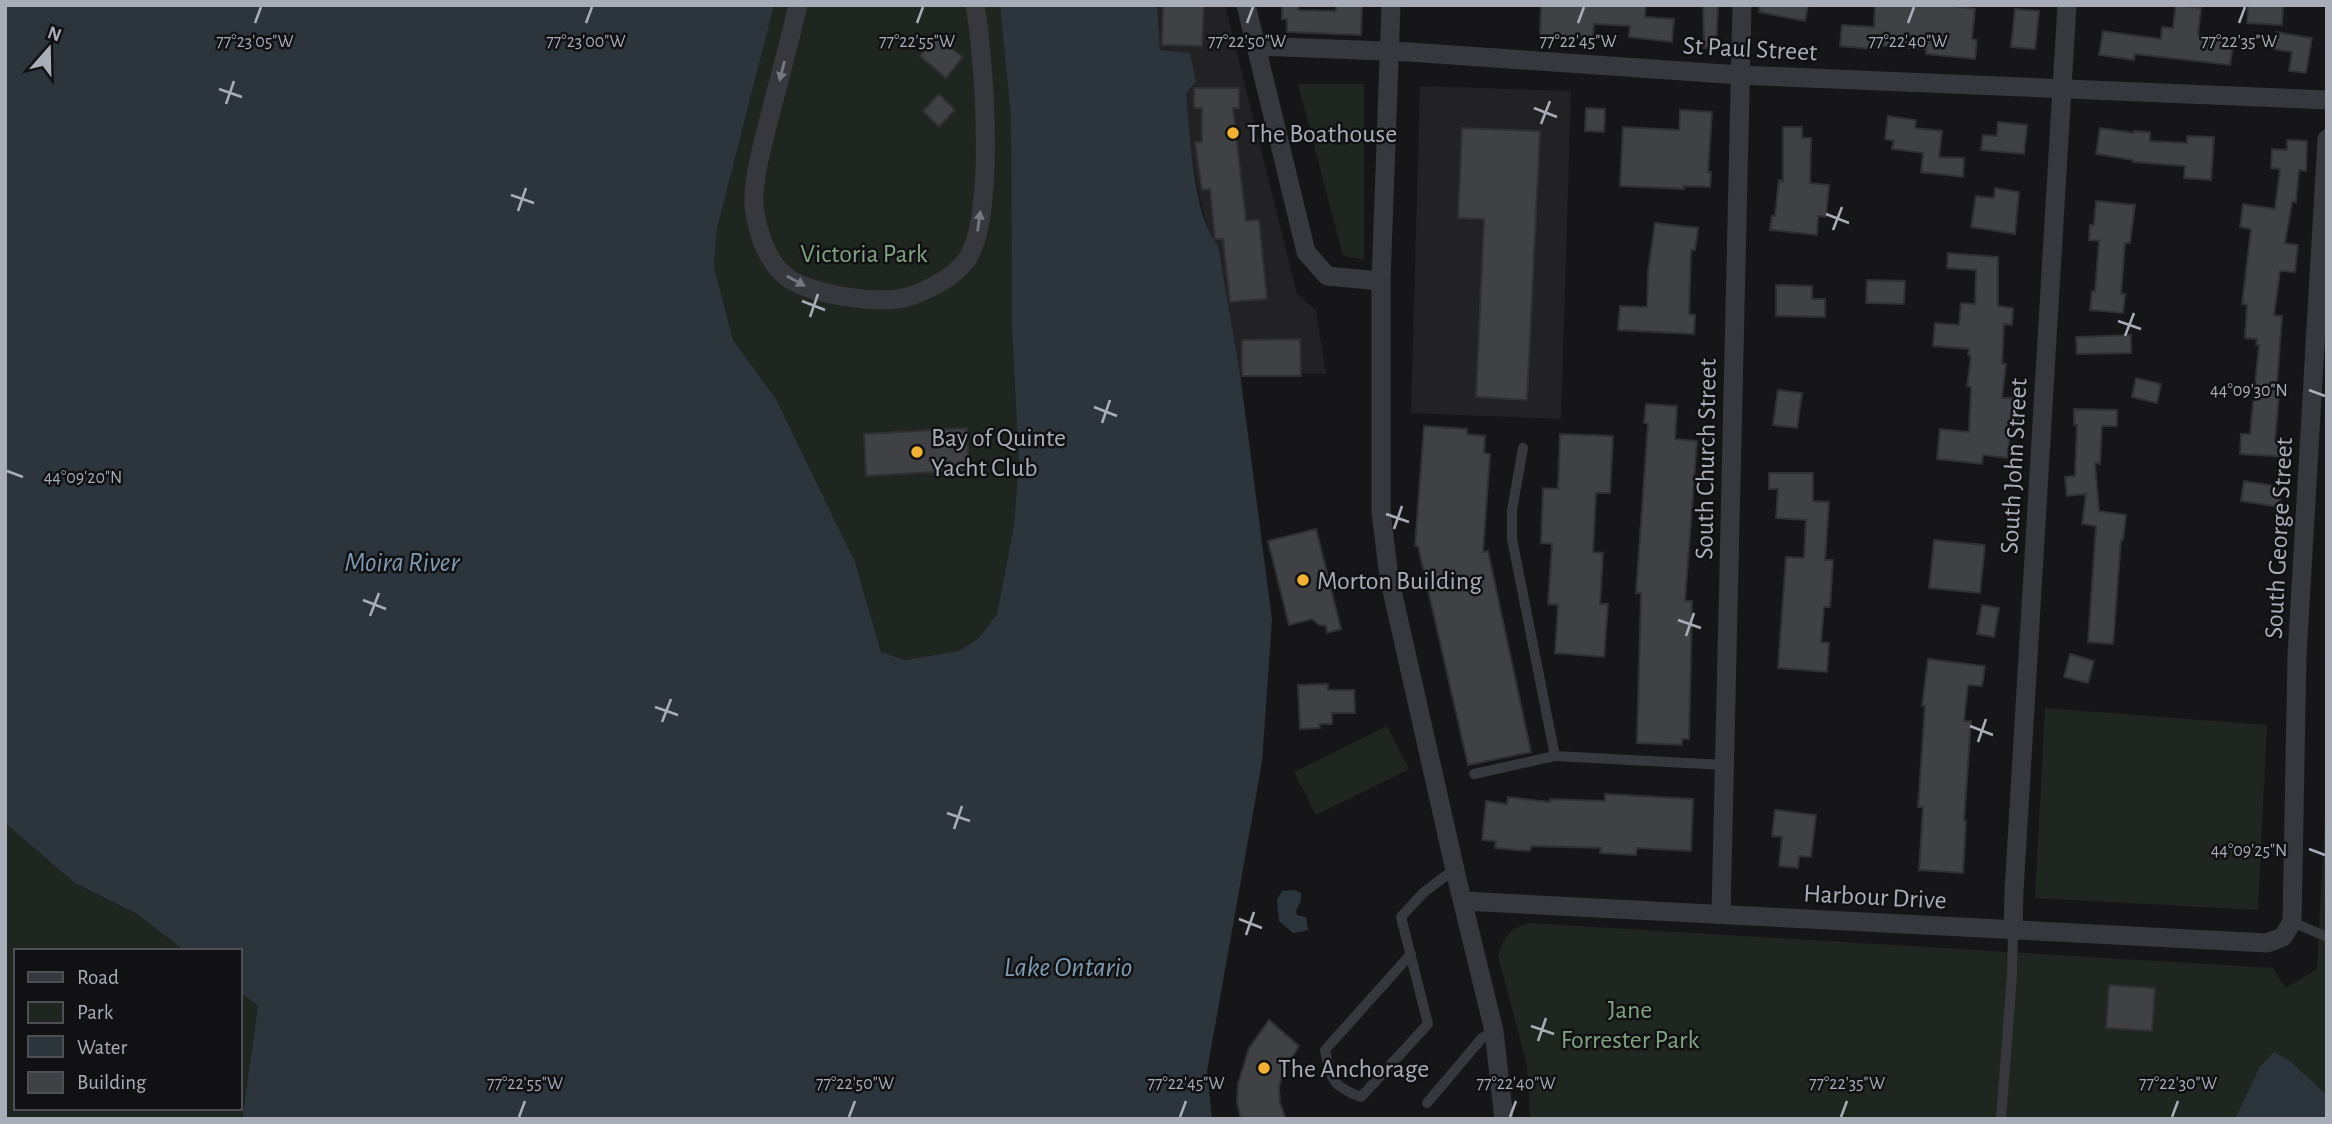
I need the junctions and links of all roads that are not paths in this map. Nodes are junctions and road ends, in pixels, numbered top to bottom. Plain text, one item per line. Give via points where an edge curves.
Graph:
1 (798, 5) edge
2 (975, 5) edge
3 (1245, 5) edge
4 (1391, 5) edge
5 (1742, 5) edge
6 (2067, 5) edge
7 (1256, 46) junction
8 (1390, 51) junction
9 (1740, 75) junction
10 (2063, 88) junction
11 (2327, 100) edge
12 (2327, 139) edge
13 (1381, 281) junction
14 (1523, 448) dead end
15 (1555, 756) junction
16 (1724, 765) junction
17 (1474, 774) dead end
18 (1456, 869) junction
19 (1463, 901) junction
20 (1721, 914) junction
21 (2014, 930) junction
22 (2288, 930) junction
23 (2327, 937) edge
24 (1411, 954) junction
25 (1494, 1031) junction
26 (1427, 1103) dead end
27 (1504, 1119) edge
28 (2001, 1119) edge

1 -> 2 street via 758,162 754,211 768,257 788,278 819,292 870,300 909,297 941,282 966,261 979,229 986,141
3 - 7 street
4 - 8 street
5 - 9 street, South Church Street
6 - 10 street, South John Street
7 - 8 street, St Paul Street
7 - 13 street via 1306,252 1327,276
8 - 9 street, St Paul Street
8 - 13 street
9 - 10 street, St Paul Street
9 - 16 street, South Church Street
10 - 11 street, St Paul Street
10 - 21 street, South John Street
12 - 22 street, South George Street via 2297,656
13 - 18 street via 1384,538
14 - 15 lane via 1512,539
15 - 16 lane
15 - 17 lane
16 - 20 street, South Church Street
18 - 19 street
18 - 24 lane via 1423,893 1401,917
19 - 20 street, Harbour Drive
19 - 25 street
20 - 21 street, Harbour Drive
21 - 22 street, Harbour Drive via 2267,943
21 - 28 lane
22 - 23 lane
24 - 24 lane via 1325,1050 1332,1081 1345,1091 1361,1097 1428,1024
25 - 26 lane via 1482,1038
25 - 27 street

